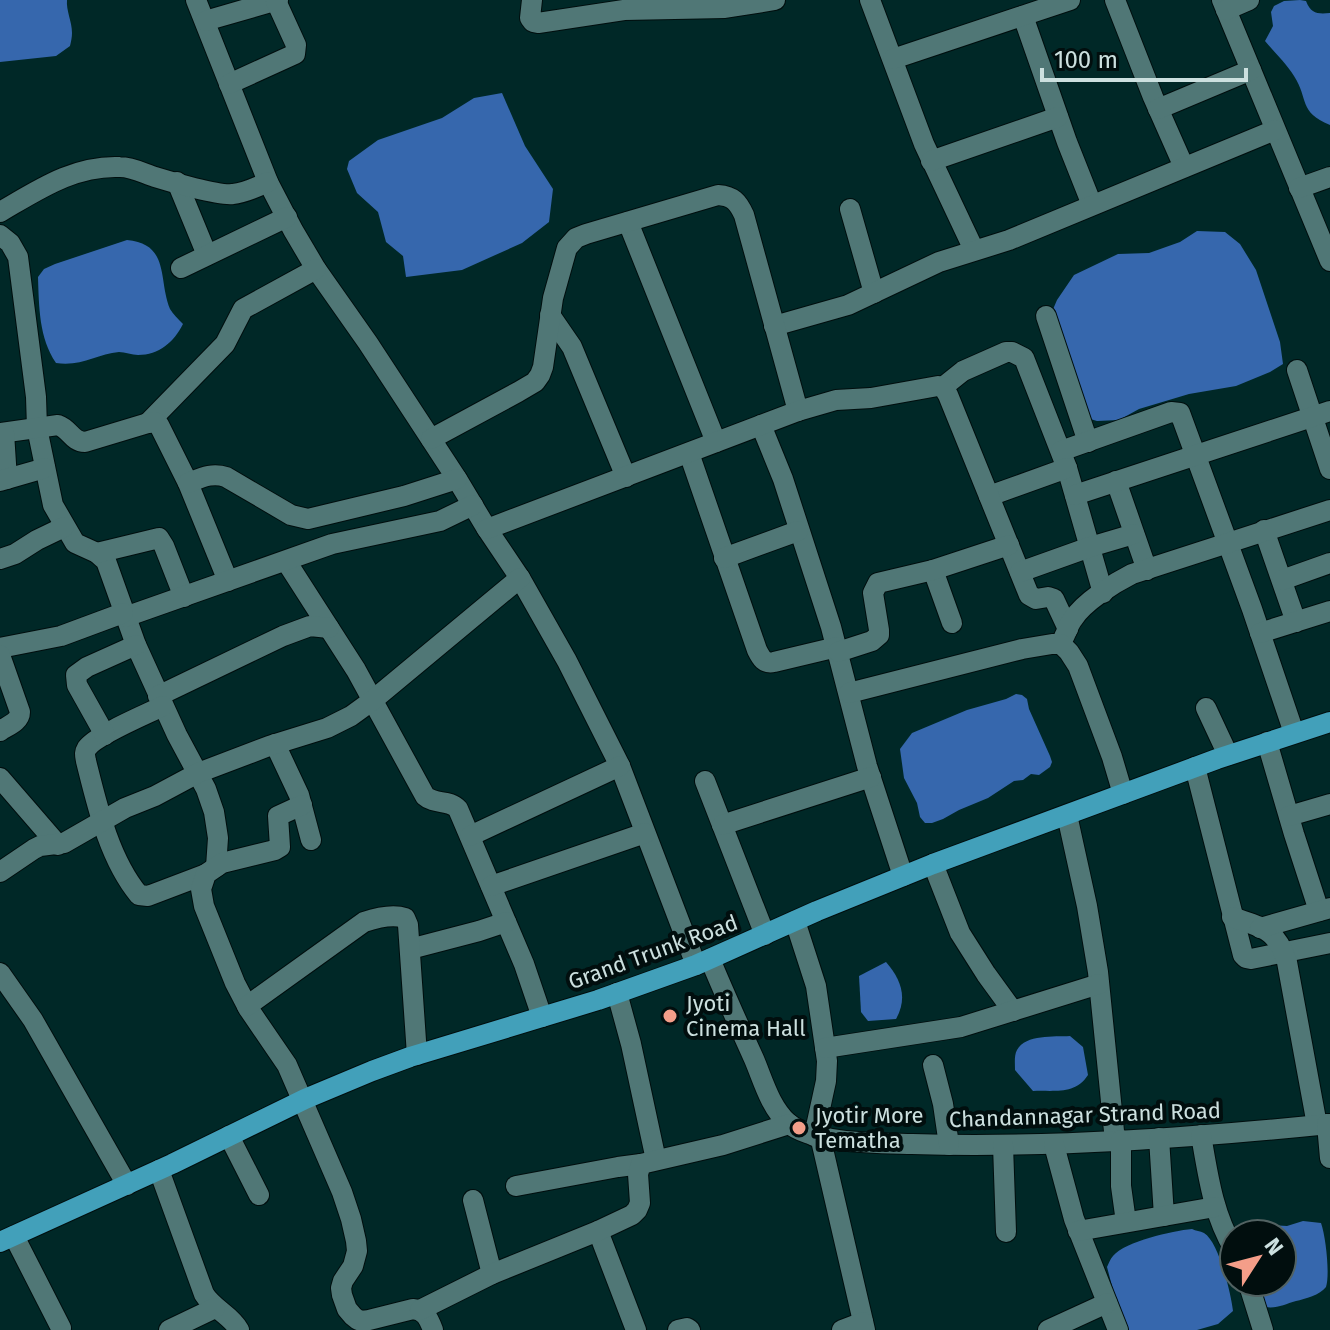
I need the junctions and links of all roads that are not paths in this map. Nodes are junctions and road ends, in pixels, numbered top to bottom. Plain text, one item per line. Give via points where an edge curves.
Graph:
1 (196, 0) edge
2 (277, 0) edge
3 (532, 0) edge
4 (775, 0) edge
5 (870, 0) edge
6 (1070, 0) edge
7 (1115, 0) edge
8 (1249, 0) edge
9 (1224, 5) edge
10 (1023, 16) junction
11 (205, 21) junction
12 (893, 59) junction
13 (1251, 70) junction
14 (229, 84) junction
15 (1158, 109) junction
16 (1058, 117) junction
17 (1275, 130) junction
18 (931, 161) junction
19 (1184, 167) junction
20 (1330, 177) edge
21 (177, 182) junction
22 (268, 182) junction
23 (1299, 188) junction
24 (1092, 205) junction
25 (850, 209) dead end
26 (0, 212) edge
27 (287, 217) junction
28 (628, 222) junction
29 (0, 235) edge
30 (974, 250) junction
31 (207, 255) junction
32 (1330, 261) edge
33 (181, 268) dead end
34 (316, 269) junction
35 (874, 293) junction
36 (550, 315) junction
37 (1046, 316) dead end
38 (774, 326) junction
39 (1297, 370) dead end
40 (943, 387) junction
41 (798, 411) junction
42 (1321, 414) edge
43 (148, 423) junction
44 (761, 425) junction
45 (37, 428) junction
46 (2, 433) edge
47 (431, 439) junction
48 (716, 442) junction
49 (1088, 442) junction
50 (689, 453) junction
51 (1196, 455) junction
52 (1064, 460) junction
53 (45, 468) junction
54 (1330, 469) edge
55 (626, 477) junction
56 (457, 479) junction
57 (4, 480) edge
58 (1116, 481) junction
59 (188, 483) junction
60 (1075, 495) junction
61 (989, 496) junction
62 (473, 505) junction
63 (1330, 510) edge
64 (64, 527) junction
65 (487, 529) junction
66 (1264, 530) junction
67 (798, 531) junction
68 (1134, 534) junction
69 (1228, 543) junction
70 (1009, 545) junction
71 (1090, 547) junction
72 (97, 553) junction
73 (724, 558) junction
74 (0, 559) edge
75 (286, 561) junction
76 (1330, 563) edge
77 (933, 570) junction
78 (1147, 570) junction
79 (1020, 572) junction
80 (520, 578) junction
81 (1282, 580) junction
82 (228, 581) junction
83 (1103, 593) junction
84 (184, 597) junction
85 (1330, 611) edge
86 (124, 615) junction
87 (1296, 622) junction
88 (952, 623) dead end
89 (329, 628) junction
90 (1260, 633) junction
91 (1064, 637) junction
92 (136, 645) junction
93 (0, 648) edge
94 (838, 650) junction
95 (0, 655) edge
96 (849, 693) junction
97 (373, 700) junction
98 (160, 701) junction
99 (1206, 708) dead end
100 (1330, 722) edge
101 (0, 731) edge
102 (1294, 733) junction
103 (105, 735) junction
104 (1267, 742) junction
105 (275, 744) junction
106 (1228, 755) junction
107 (620, 766) junction
108 (1195, 767) junction
109 (198, 773) junction
110 (871, 777) junction
111 (0, 778) edge
112 (705, 781) dead end
113 (1123, 794) junction
114 (1330, 804) edge
115 (302, 805) junction
116 (1067, 815) junction
117 (1289, 816) junction
118 (101, 822) junction
119 (722, 825) junction
120 (645, 833) junction
121 (470, 836) junction
122 (311, 840) dead end
123 (58, 845) junction
124 (933, 864) junction
125 (211, 870) junction
126 (0, 872) edge
127 (903, 876) junction
128 (491, 886) junction
129 (1325, 910) edge
130 (1232, 917) junction
131 (795, 921) junction
132 (506, 922) junction
133 (1260, 928) junction
134 (765, 935) junction
135 (1330, 943) edge
136 (410, 949) junction
137 (1284, 953) junction
138 (703, 962) junction
139 (0, 973) edge
140 (1099, 984) junction
141 (617, 993) junction
142 (247, 1006) junction
143 (1013, 1011) junction
144 (542, 1017) junction
145 (825, 1048) junction
146 (417, 1055) junction
147 (933, 1065) dead end
148 (302, 1100) junction
149 (789, 1124) junction
150 (1325, 1124) edge
151 (1201, 1135) junction
152 (229, 1136) junction
153 (817, 1136) junction
154 (1159, 1138) junction
155 (1118, 1140) junction
156 (949, 1145) junction
157 (1003, 1145) junction
158 (1054, 1145) junction
159 (1330, 1158) edge
160 (648, 1162) junction
161 (159, 1170) junction
162 (127, 1185) junction
163 (516, 1186) dead end
164 (259, 1195) dead end
165 (473, 1200) dead end
166 (1215, 1207) junction
167 (1164, 1216) junction
168 (1219, 1218) edge
169 (1126, 1222) junction
170 (598, 1231) junction
171 (1078, 1231) junction
172 (1006, 1232) dead end
173 (7, 1239) edge
174 (492, 1274) junction
175 (1253, 1298) edge
176 (1107, 1303) junction
177 (215, 1308) junction
178 (420, 1310) junction
179 (864, 1326) edge
180 (61, 1328) edge
181 (169, 1330) edge
182 (239, 1330) edge
183 (433, 1330) edge
184 (636, 1330) edge
185 (678, 1330) edge
186 (690, 1330) edge
187 (842, 1330) edge
188 (1048, 1330) edge
189 (1118, 1330) edge
190 (1263, 1330) edge

1 - 11 street
2 - 11 street
2 - 14 street via 295,54
3 - 4 street via 530,18 538,23 609,12 725,8
5 - 12 street
6 - 10 street
7 - 15 street
8 - 9 street
9 - 13 street
10 - 12 street
10 - 16 street
11 - 14 street
12 - 18 street
13 - 15 street
13 - 17 street
14 - 22 street
15 - 19 street
16 - 18 street
16 - 24 street
17 - 19 street
17 - 23 street
18 - 30 street
19 - 24 street
20 - 23 street
21 - 22 street via 233,194
21 - 26 street via 129,167 82,170
21 - 31 street
22 - 27 street
23 - 32 street
24 - 30 street
25 - 35 street
27 - 31 street
27 - 34 street
28 - 36 street via 571,242
28 - 38 street via 718,195 731,197 744,215
28 - 48 street
29 - 45 street via 18,257
30 - 35 street
31 - 33 street
34 - 43 street via 243,309 225,344
34 - 47 street
35 - 38 street
36 - 47 street via 543,367 535,382
36 - 55 street via 572,347
37 - 49 street
38 - 41 street
39 - 42 street
40 - 41 street via 847,398
40 - 52 street via 973,366 1006,352 1019,354
40 - 61 street
41 - 44 street
42 - 51 street
42 - 54 street
43 - 45 street via 85,442 58,425
43 - 59 street via 155,422 164,431
44 - 48 street
44 - 67 street
45 - 46 street
45 - 53 street
46 - 57 street
47 - 56 street
48 - 50 street
49 - 51 street via 1177,412
49 - 52 street
50 - 55 street
50 - 73 street
51 - 58 street
51 - 69 street
52 - 60 street
52 - 61 street
53 - 57 street
53 - 64 street
55 - 65 street
56 - 59 street via 308,519 291,515 218,474
56 - 62 street
58 - 60 street
58 - 68 street
59 - 82 street
60 - 71 street
61 - 70 street
62 - 65 street
62 - 75 street via 440,521 332,544
63 - 66 street
64 - 72 street via 75,543
64 - 74 street
65 - 80 street
66 - 69 street
66 - 81 street
67 - 73 street
67 - 94 street
68 - 71 street
68 - 78 street
69 - 78 street
69 - 90 street
70 - 77 street
70 - 79 street
71 - 79 street
71 - 83 street
72 - 84 street via 159,538
72 - 86 street via 106,561
73 - 94 street via 764,661
75 - 82 street
75 - 89 street
76 - 81 street
77 - 88 street
77 - 94 street via 878,583 873,593 879,635
78 - 83 street
79 - 91 street via 1032,598 1054,599
80 - 97 street
80 - 107 street
81 - 87 street
82 - 84 street
83 - 91 street via 1072,620
84 - 86 street
85 - 87 street
86 - 92 street
86 - 93 street via 61,636
87 - 90 street
89 - 97 street
89 - 98 street via 310,626 283,636
90 - 102 street
91 - 96 street
91 - 113 street
92 - 98 street
92 - 103 street via 76,675
94 - 96 street
95 - 101 street via 20,712
96 - 110 street
97 - 105 street via 327,728
97 - 121 street via 425,796 454,805
98 - 103 street
98 - 109 street
99 - 106 street
100 - 102 main road, Grand Trunk Road
102 - 104 main road, Grand Trunk Road
103 - 118 street via 85,752
104 - 106 main road, Grand Trunk Road
104 - 117 street
105 - 109 street
105 - 115 street
106 - 108 main road, Grand Trunk Road
107 - 120 street
107 - 121 street
108 - 113 main road, Grand Trunk Road
108 - 130 street
109 - 118 street
109 - 125 street via 217,827
110 - 119 street
110 - 127 street
111 - 123 street
112 - 119 street
113 - 116 main road, Grand Trunk Road
114 - 117 street
115 - 122 street
115 - 125 street via 278,816 278,849
116 - 124 main road, Grand Trunk Road
116 - 140 street
117 - 129 street
118 - 123 street
118 - 125 street via 139,895
119 - 134 street
120 - 128 street
120 - 138 street
121 - 128 street
123 - 126 street via 40,846
124 - 127 main road, Grand Trunk Road
124 - 143 street via 960,933
125 - 142 street via 201,889 204,906
127 - 131 main road, Grand Trunk Road
128 - 132 street
129 - 133 street
130 - 133 street
130 - 137 street via 1246,958
131 - 134 main road, Grand Trunk Road
131 - 145 street via 816,986
132 - 136 street
132 - 144 street
133 - 137 street via 1271,932
134 - 138 main road, Grand Trunk Road
135 - 137 street
136 - 142 street via 405,918 370,920
136 - 146 street
137 - 150 street
138 - 141 main road, Grand Trunk Road
138 - 149 street via 772,1103
139 - 162 street via 33,1020
140 - 143 street
140 - 155 street
141 - 144 main road, Grand Trunk Road
141 - 160 street via 631,1044
142 - 148 street via 281,1055
143 - 145 street via 942,1030
144 - 146 main road, Grand Trunk Road
145 - 153 street
146 - 148 main road, Grand Trunk Road
147 - 156 street
148 - 152 main road, Grand Trunk Road
148 - 178 street via 342,1192 356,1241 356,1259 341,1288 347,1309 365,1321
149 - 153 street, Chandannagar Strand Road
149 - 160 street
150 - 151 street, Chandannagar Strand Road
150 - 159 street
151 - 154 street, Chandannagar Strand Road
151 - 166 street
152 - 161 main road, Grand Trunk Road
152 - 164 street
153 - 156 street, Chandannagar Strand Road
153 - 179 street
154 - 155 street, Chandannagar Strand Road
154 - 167 street
155 - 158 street, Chandannagar Strand Road
155 - 169 street
156 - 157 street, Chandannagar Strand Road
157 - 158 street, Chandannagar Strand Road
157 - 172 street
158 - 171 street
160 - 163 street
160 - 170 street via 638,1174 637,1210
161 - 162 main road, Grand Trunk Road
161 - 177 street via 204,1294
162 - 173 main road, Grand Trunk Road
165 - 174 street
166 - 167 street
166 - 168 street
167 - 169 street
169 - 171 street
170 - 174 street
170 - 184 street
171 - 176 street
173 - 180 street
174 - 178 street
175 - 190 street
176 - 188 street
176 - 189 street
177 - 181 street
177 - 182 street
178 - 183 street
179 - 187 street
185 - 186 street

